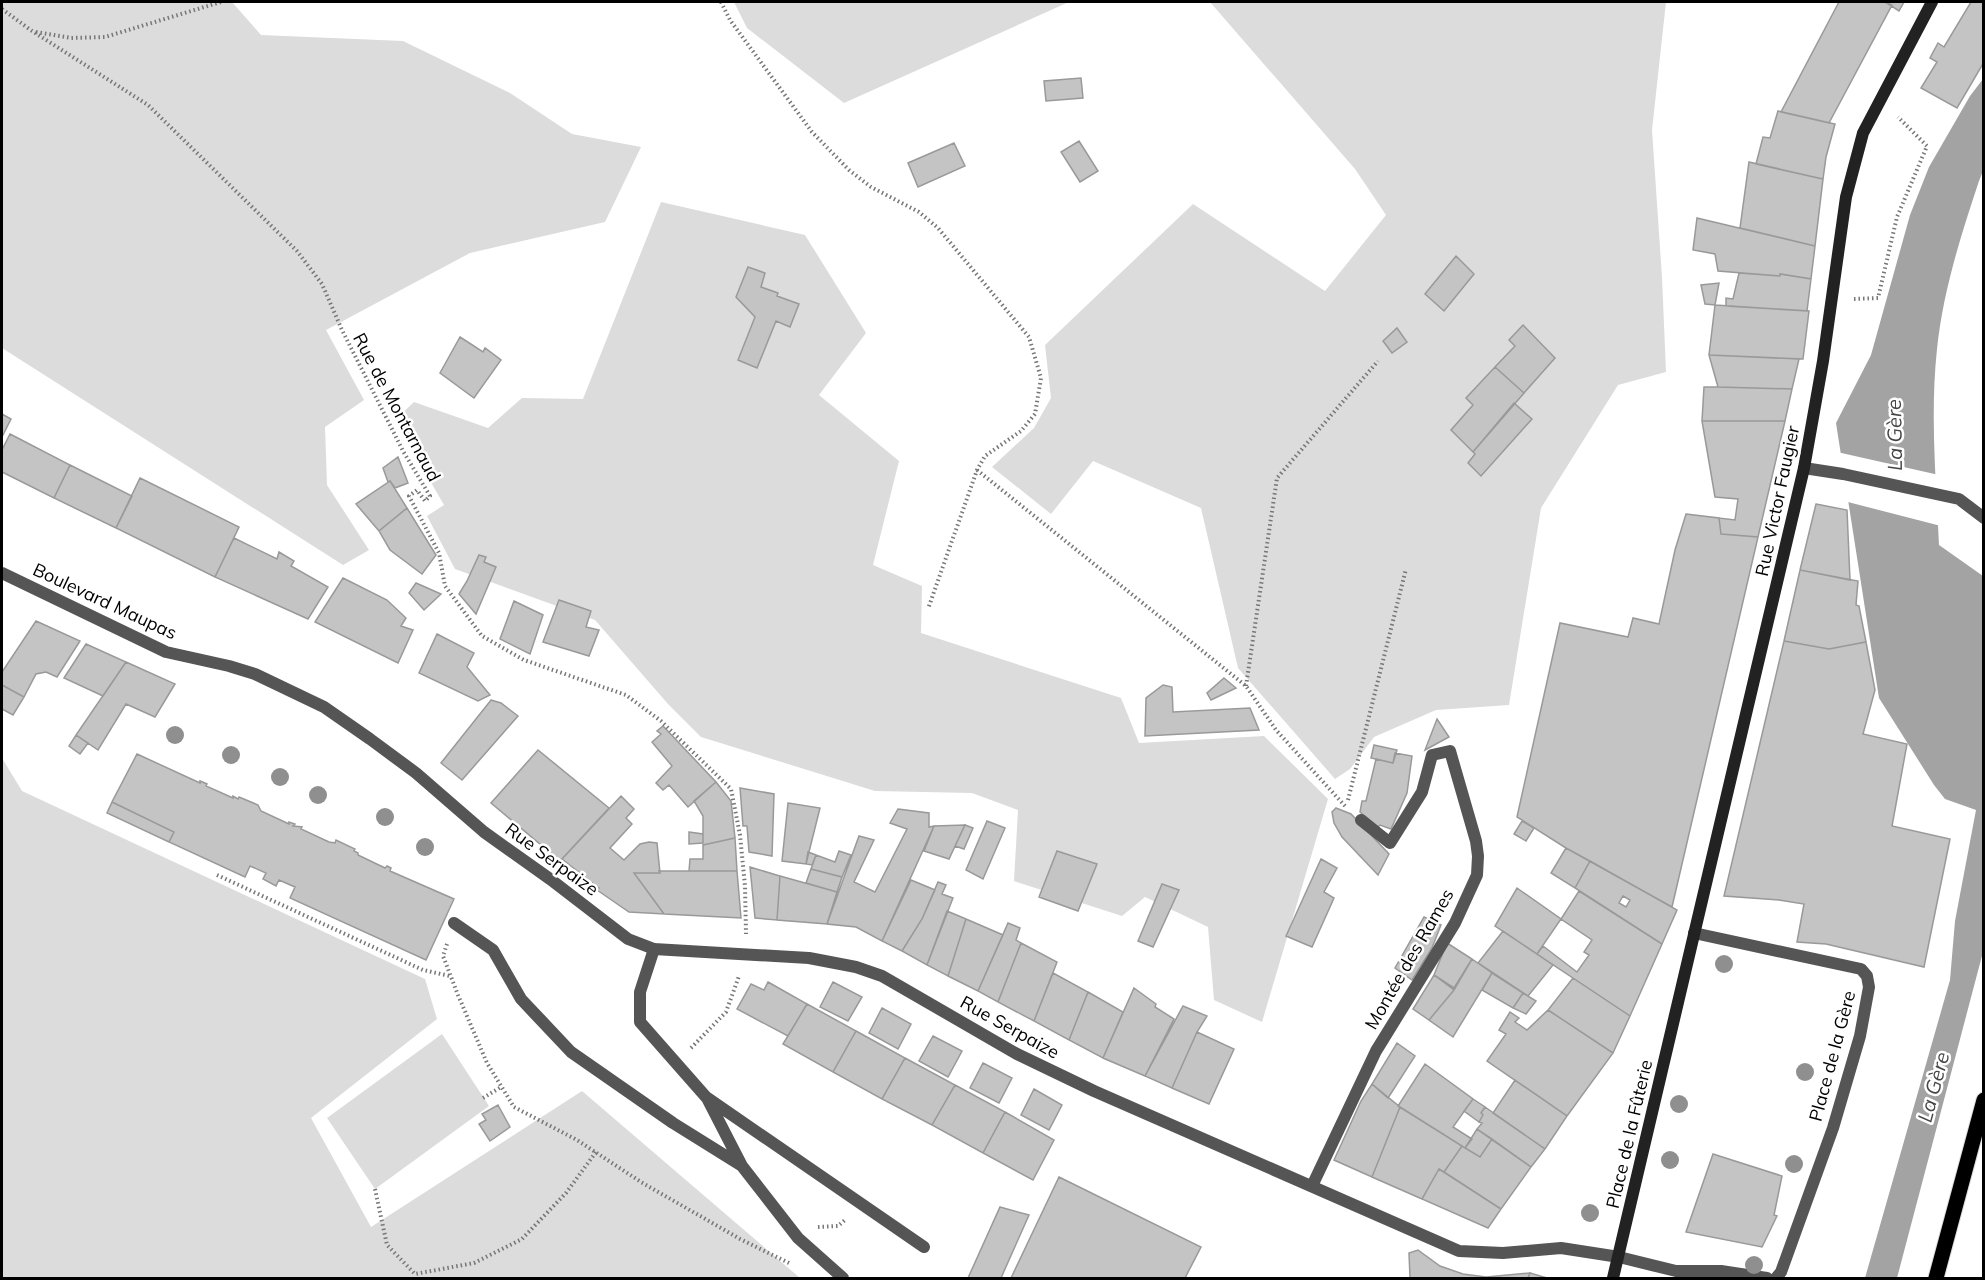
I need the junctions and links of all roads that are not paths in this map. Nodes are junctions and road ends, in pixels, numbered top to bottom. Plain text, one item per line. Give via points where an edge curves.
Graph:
1 (1932, 2) edge
2 (1804, 468) junction
3 (1983, 518) edge
4 (2, 573) edge
5 (416, 773) joint
6 (1361, 820) dead end
7 (454, 923) road end
8 (1694, 933) junction
9 (654, 949) junction
10 (1676, 1018) joint
11 (706, 1097) junction
12 (1983, 1100) edge
13 (742, 1166) junction
14 (1312, 1186) junction
15 (924, 1247) dead end
16 (1618, 1257) junction
17 (843, 1278) edge
18 (1613, 1278) edge
19 (1767, 1278) edge
20 (1776, 1278) edge
21 (1936, 1278) edge

1 - 2 main road, Rue Victor Faugier via 1863,133 1846,197
2 - 3 street via 1959,498
2 - 8 main road, Rue Victor Faugier
4 - 5 street, Boulevard Maupas via 166,652 255,674 324,708
5 - 9 street, Rue Serpaize via 484,832 628,939
6 - 14 street, Montée des Rames via 1390,843 1422,792 1432,755 1450,751 1476,841 1477,875 1455,923 1376,1051
7 - 13 street via 493,950 521,999 571,1052
8 - 10 main road, Rue Victor Faugier
8 - 20 street, Place de la Gère via 1861,969 1867,976 1869,987 1860,1036 1843,1094
9 - 11 street via 640,992 640,1022
9 - 14 street, Rue Serpaize via 809,958 882,976 1017,1054
10 - 16 main road, Place de la Fûterie
11 - 13 street
11 - 15 street
12 - 21 main road
13 - 17 street via 798,1238
14 - 16 street, Rue Serpaize via 1459,1251 1503,1253 1561,1248
16 - 18 main road, Place de la Fûterie
16 - 19 street via 1676,1271 1721,1271

